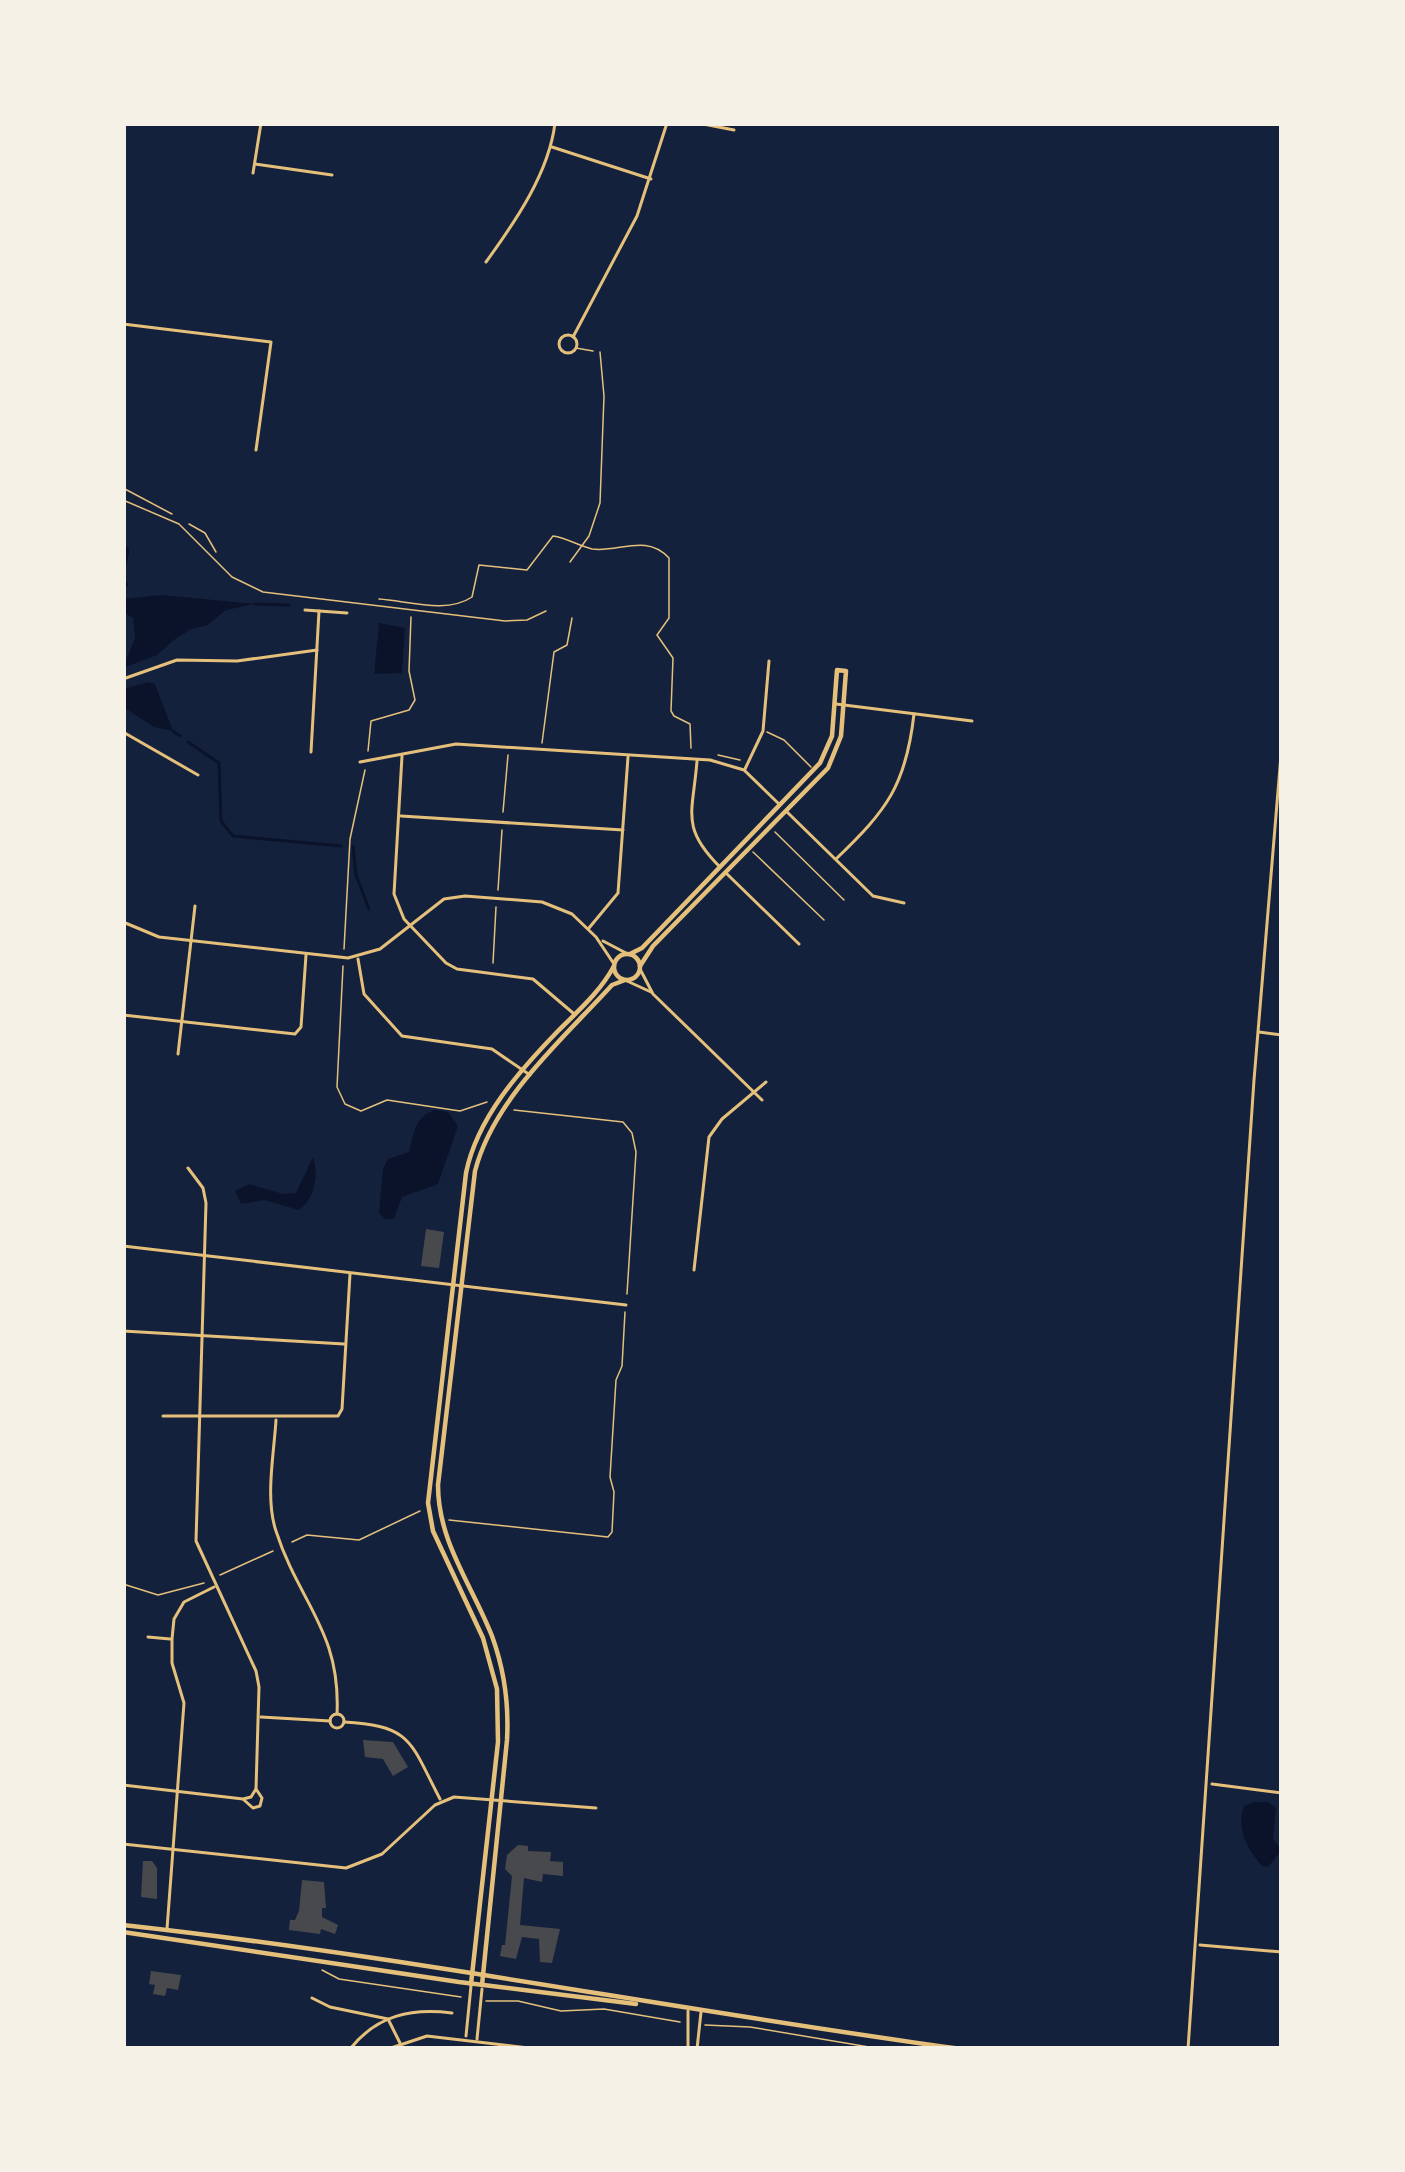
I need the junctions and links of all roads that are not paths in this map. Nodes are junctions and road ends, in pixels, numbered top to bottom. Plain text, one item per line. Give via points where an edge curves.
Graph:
1 (261, 123) edge
2 (555, 123) edge
3 (667, 123) edge
4 (698, 123) edge
5 (734, 130) dead end
6 (550, 146) junction
7 (255, 164) junction
8 (253, 173) dead end
9 (332, 175) dead end
10 (652, 180) junction
11 (486, 262) dead end
12 (123, 324) edge
13 (573, 337) junction
14 (576, 348) junction
15 (592, 351) dead end
16 (256, 450) dead end
17 (123, 500) edge
18 (305, 610) dead end
19 (319, 611) junction
20 (546, 611) dead end
21 (347, 613) dead end
22 (317, 650) junction
23 (769, 661) dead end
24 (123, 679) edge
25 (834, 704) junction
26 (844, 705) junction
27 (914, 714) junction
28 (972, 721) dead end
29 (763, 731) junction
30 (123, 733) edge
31 (1282, 743) edge
32 (311, 752) dead end
33 (402, 754) junction
34 (628, 755) junction
35 (698, 760) junction
36 (360, 762) dead end
37 (820, 763) junction
38 (828, 768) junction
39 (744, 770) junction
40 (814, 770) junction
41 (198, 776) dead end
42 (779, 804) junction
43 (786, 812) junction
44 (399, 816) junction
45 (623, 830) junction
46 (750, 849) junction
47 (836, 860) junction
48 (719, 866) junction
49 (726, 873) junction
50 (685, 901) junction
51 (904, 904) dead end
52 (195, 906) dead end
53 (692, 908) junction
54 (824, 920) dead end
55 (123, 922) edge
56 (409, 926) junction
57 (588, 929) junction
58 (596, 937) junction
59 (191, 941) junction
60 (799, 944) dead end
61 (307, 953) junction
62 (629, 954) junction
63 (358, 957) junction
64 (614, 966) junction
65 (640, 967) junction
66 (625, 980) junction
67 (653, 994) junction
68 (574, 1015) junction
69 (123, 1016) edge
70 (182, 1022) junction
71 (1257, 1031) junction
72 (1282, 1035) edge
73 (178, 1054) dead end
74 (523, 1069) junction
75 (530, 1075) junction
76 (766, 1082) dead end
77 (755, 1092) junction
78 (762, 1100) dead end
79 (467, 1166) junction
80 (476, 1167) junction
81 (188, 1168) dead end
82 (123, 1246) edge
83 (202, 1255) junction
84 (694, 1270) dead end
85 (350, 1272) junction
86 (458, 1284) junction
87 (626, 1305) road end
88 (123, 1331) edge
89 (200, 1336) junction
90 (346, 1344) junction
91 (449, 1358) junction
92 (163, 1415) dead end
93 (197, 1416) junction
94 (276, 1418) junction
95 (215, 1587) junction
96 (148, 1637) dead end
97 (172, 1639) junction
98 (337, 1714) junction
99 (259, 1717) junction
100 (330, 1721) junction
101 (344, 1722) junction
102 (1209, 1784) junction
103 (123, 1785) edge
104 (256, 1789) junction
105 (178, 1791) junction
106 (1282, 1793) edge
107 (491, 1797) junction
108 (500, 1798) junction
109 (243, 1799) junction
110 (441, 1801) junction
111 (596, 1808) dead end
112 (123, 1844) edge
113 (173, 1850) junction
114 (123, 1928) edge
115 (167, 1930) junction
116 (1198, 1944) junction
117 (1282, 1952) edge
118 (472, 1973) junction
119 (483, 1974) junction
120 (471, 1984) junction
121 (482, 1985) junction
122 (312, 1998) dead end
123 (641, 2004) junction
124 (688, 2011) junction
125 (701, 2012) junction
126 (452, 2013) dead end
127 (388, 2019) junction
128 (438, 2037) junction
129 (465, 2039) junction
130 (476, 2041) junction
131 (400, 2043) junction
132 (437, 2044) dead end
133 (1188, 2047) edge
134 (350, 2049) edge
135 (388, 2049) edge
136 (537, 2049) edge
137 (688, 2049) edge
138 (697, 2049) edge
139 (961, 2049) edge

1 - 7 street
2 - 6 street
3 - 10 street
4 - 5 street
6 - 10 street
6 - 11 street
7 - 8 street
7 - 9 street
10 - 13 street
12 - 16 street via 271,342
13 - 14 street
13 - 14 street via 558,346 568,354
14 - 15 lane
17 - 20 lane via 178,524 232,577 263,592 514,622
18 - 19 street
19 - 21 street
19 - 22 street
22 - 24 street via 177,660
22 - 32 street
23 - 29 street
25 - 26 street
25 - 26 street via 837,670 846,671
25 - 37 street
26 - 27 street
26 - 38 street
27 - 28 street
27 - 47 street via 895,794
29 - 39 street
29 - 40 lane
30 - 41 street
31 - 71 street
33 - 34 street via 456,744
33 - 36 street
33 - 44 street
34 - 35 street
34 - 45 street
35 - 39 street
35 - 48 street via 692,829
37 - 38 street
37 - 40 street
38 - 43 street
39 - 42 street
40 - 42 street
42 - 43 street
42 - 48 street
43 - 46 street
43 - 47 street
44 - 45 street
44 - 56 street via 394,894
45 - 57 street via 616,897
46 - 49 street
46 - 54 lane
47 - 51 street via 873,896
48 - 49 street
48 - 50 street
49 - 53 street
49 - 60 street
50 - 53 street
50 - 62 street
52 - 59 street
53 - 65 street
55 - 59 street
56 - 57 street via 436,903 465,896 556,905
56 - 63 street
56 - 68 street via 452,967 533,979
57 - 58 street
58 - 62 street
58 - 64 street
59 - 61 street
59 - 70 street
61 - 63 street
61 - 70 street via 299,1032
62 - 64 street
62 - 65 street
63 - 74 street via 364,994 402,1036 492,1049
64 - 66 street
64 - 68 street
65 - 66 street
65 - 67 street
66 - 67 street
66 - 75 street
67 - 77 street
68 - 74 street
69 - 70 street
70 - 73 street
71 - 72 street
71 - 102 street
74 - 75 street
74 - 79 street
75 - 80 street
76 - 77 street
77 - 78 street
77 - 84 street via 709,1137
79 - 80 street
79 - 86 street
80 - 86 street
81 - 83 street via 206,1203
82 - 83 street
83 - 85 street
83 - 89 street
85 - 86 street
85 - 90 street
86 - 87 street
86 - 91 street
88 - 89 street
89 - 90 street
89 - 93 street
90 - 94 street via 338,1416
91 - 107 street via 428,1503 438,1546 493,1671 498,1742
91 - 108 street via 438,1509 503,1676
92 - 93 street
93 - 94 street
93 - 95 street via 196,1541
94 - 98 street via 273,1523 330,1644
95 - 97 street via 184,1602
95 - 99 street via 256,1671
96 - 97 street
97 - 105 street via 184,1703
98 - 100 street
98 - 101 street
99 - 100 street
99 - 104 street
100 - 101 street via 338,1728
101 - 110 street via 400,1732
102 - 106 street
102 - 116 street
103 - 105 street
104 - 109 street
104 - 109 street via 260,1806
105 - 109 street
105 - 113 street
107 - 108 street
107 - 110 street
107 - 118 street
108 - 111 street
108 - 119 street
110 - 113 street via 382,1854 346,1868
112 - 113 street
113 - 115 street
114 - 115 street
114 - 120 street
115 - 118 street
116 - 117 street
116 - 133 street
118 - 119 street
118 - 120 street
119 - 121 street
119 - 123 street
120 - 121 street
120 - 129 street
121 - 123 street
121 - 130 street
122 - 127 street
123 - 124 street
124 - 125 street
124 - 137 street
125 - 138 street
125 - 139 street
126 - 127 street via 412,2010
127 - 131 street
127 - 134 street
128 - 129 street
128 - 131 street
128 - 132 lane
129 - 130 street
130 - 136 street
131 - 135 street

